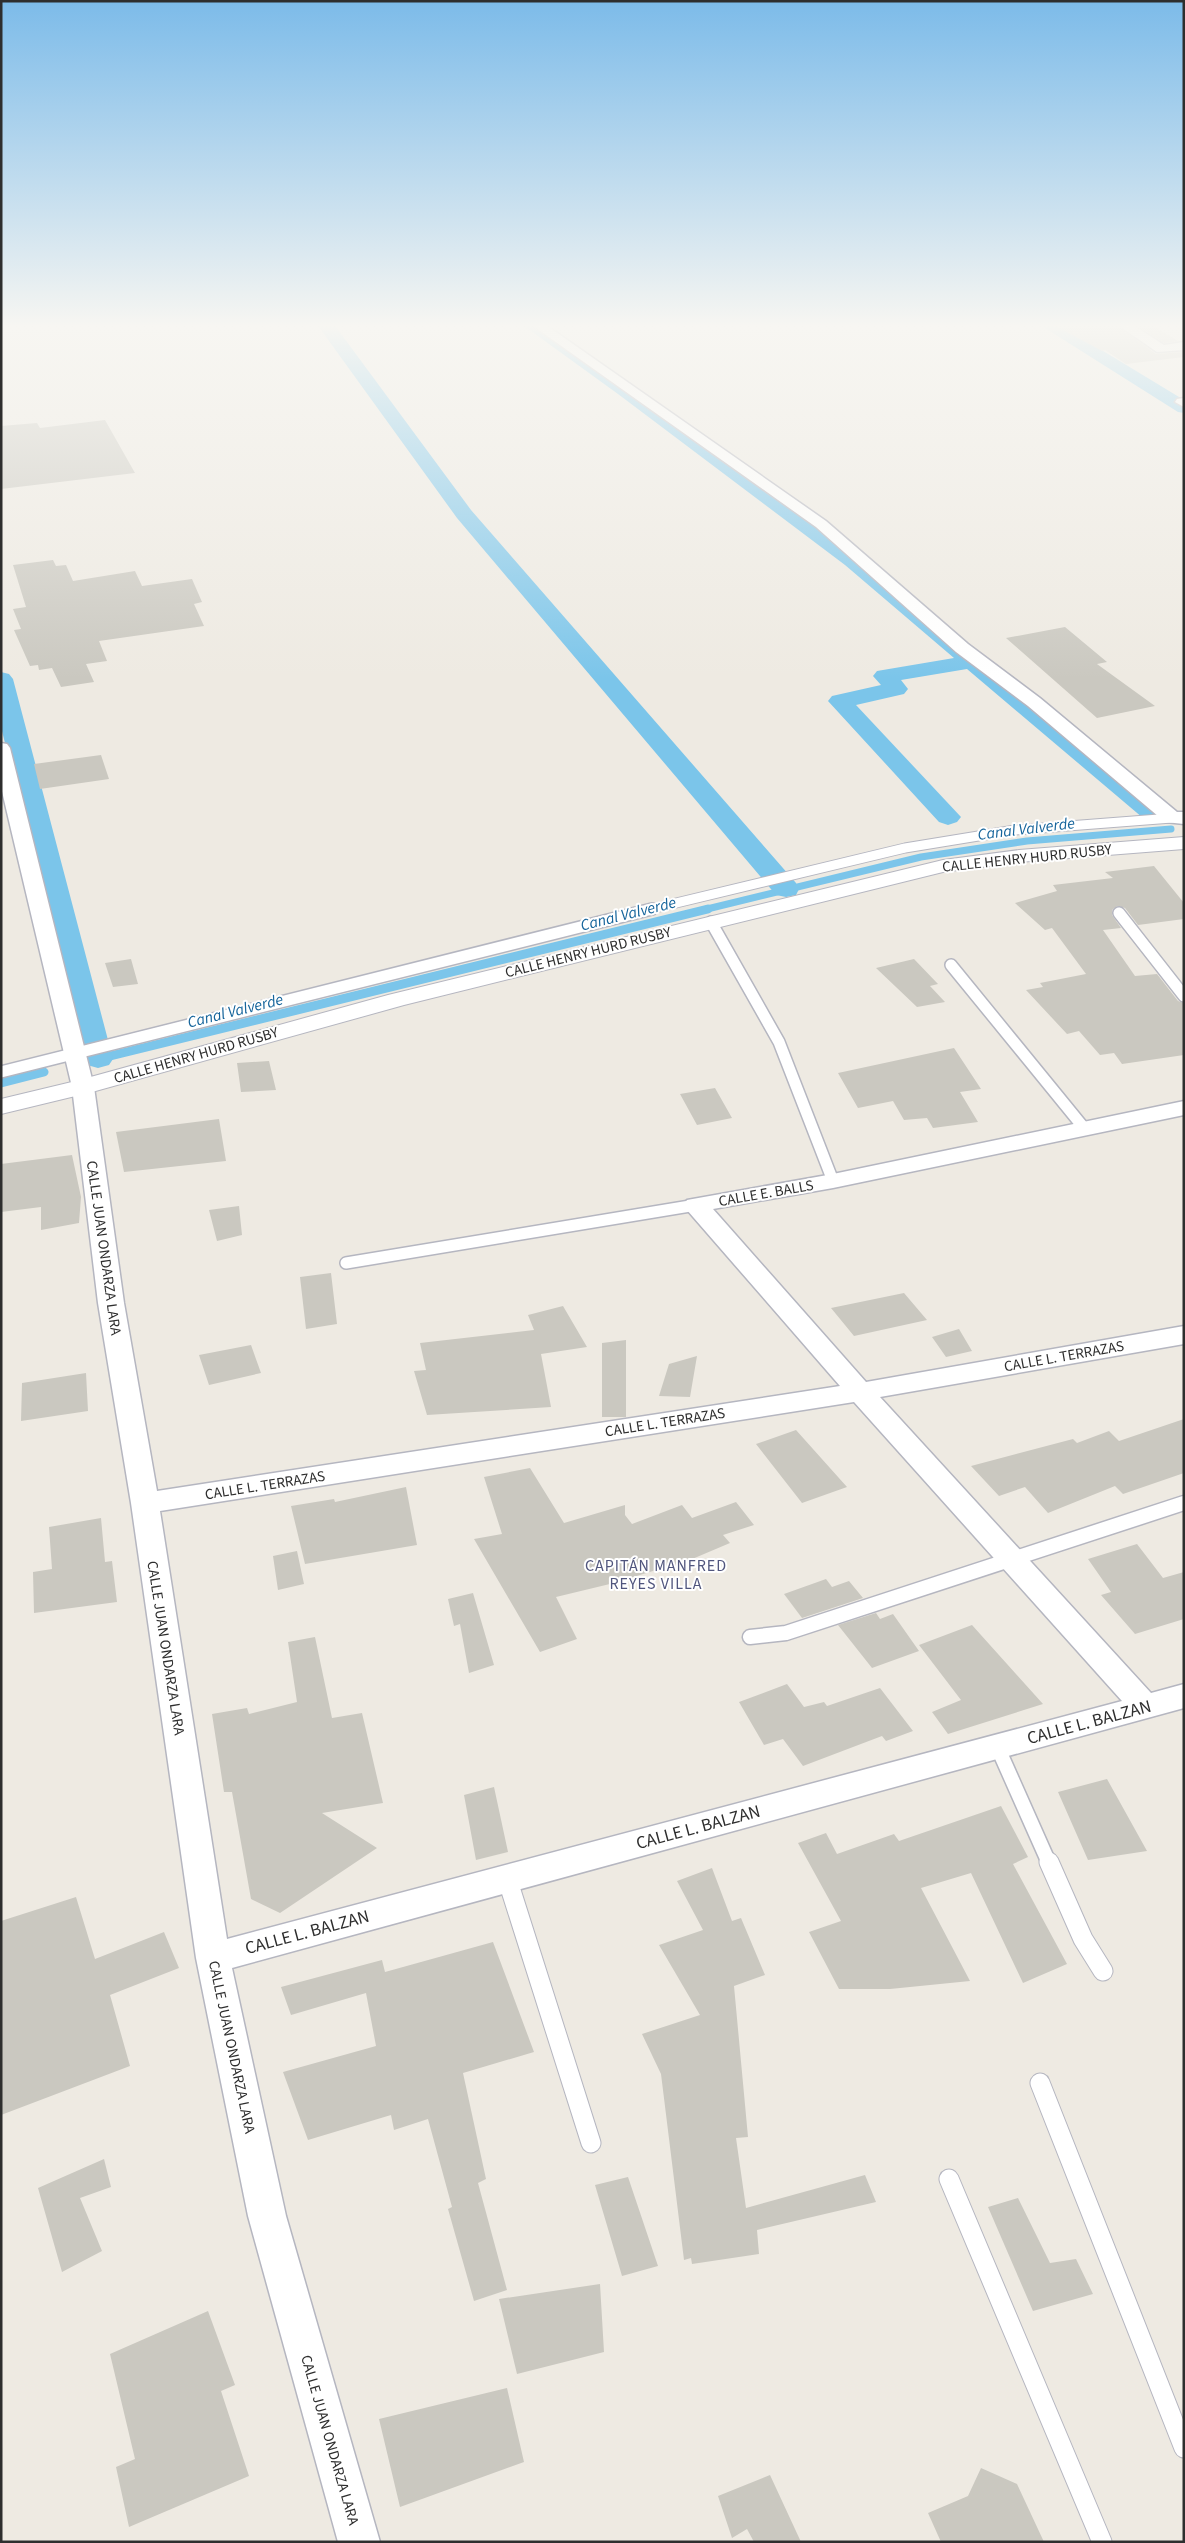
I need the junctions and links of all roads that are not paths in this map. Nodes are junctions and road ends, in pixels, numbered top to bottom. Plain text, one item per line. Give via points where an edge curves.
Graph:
1 (704, 442) edge
2 (1, 748) edge
3 (1178, 818) edge
4 (1184, 843) edge
5 (1119, 913) dead end
6 (711, 922) junction
7 (951, 965) dead end
8 (1184, 996) edge
9 (74, 1052) junction
10 (1, 1072) edge
11 (82, 1087) junction
12 (1, 1107) edge
13 (1184, 1108) edge
14 (1084, 1128) junction
15 (833, 1181) junction
16 (696, 1205) junction
17 (346, 1262) dead end
18 (1184, 1335) edge
19 (860, 1392) junction
20 (145, 1503) junction
21 (1184, 1504) edge
22 (1011, 1558) junction
23 (750, 1636) dead end
24 (1184, 1696) edge
25 (1145, 1706) junction
26 (997, 1746) junction
27 (506, 1878) junction
28 (213, 1958) junction
29 (1102, 1971) dead end
30 (1040, 2083) dead end
31 (591, 2144) dead end
32 (948, 2179) dead end
33 (1184, 2448) edge
34 (359, 2542) edge
35 (1102, 2542) edge

1 - 3 street via 821,524 962,648
2 - 9 street, CALLE JUAN ONDARZA LARA
3 - 9 lane, CALLE HENRY HURD RUSBY via 1015,830 905,848 458,956 211,1021
4 - 6 street, CALLE HENRY HURD RUSBY via 1019,856 943,866
5 - 8 lane
6 - 11 street, CALLE HENRY HURD RUSBY via 396,1000
6 - 15 lane via 779,1042
7 - 14 lane
9 - 10 lane, CALLE HENRY HURD RUSBY
9 - 11 street, CALLE JUAN ONDARZA LARA
11 - 12 street, CALLE HENRY HURD RUSBY
11 - 20 street, CALLE JUAN ONDARZA LARA via 111,1303
13 - 14 street, CALLE E. BALLS
14 - 15 street, CALLE E. BALLS
15 - 16 street, CALLE E. BALLS
16 - 17 lane, CALLE E. BALLS
16 - 19 street
18 - 19 street, CALLE L. TERRAZAS
19 - 20 street, CALLE L. TERRAZAS
19 - 22 street
20 - 28 street, CALLE JUAN ONDARZA LARA
21 - 22 lane
22 - 23 lane via 786,1633
22 - 25 street
24 - 25 street, CALLE L. BALZAN
25 - 26 street, CALLE L. BALZAN
26 - 27 street, CALLE L. BALZAN
26 - 29 lane via 1083,1939
27 - 28 street, CALLE L. BALZAN
27 - 31 lane
28 - 34 street, CALLE JUAN ONDARZA LARA via 267,2216
30 - 33 lane
32 - 35 lane

